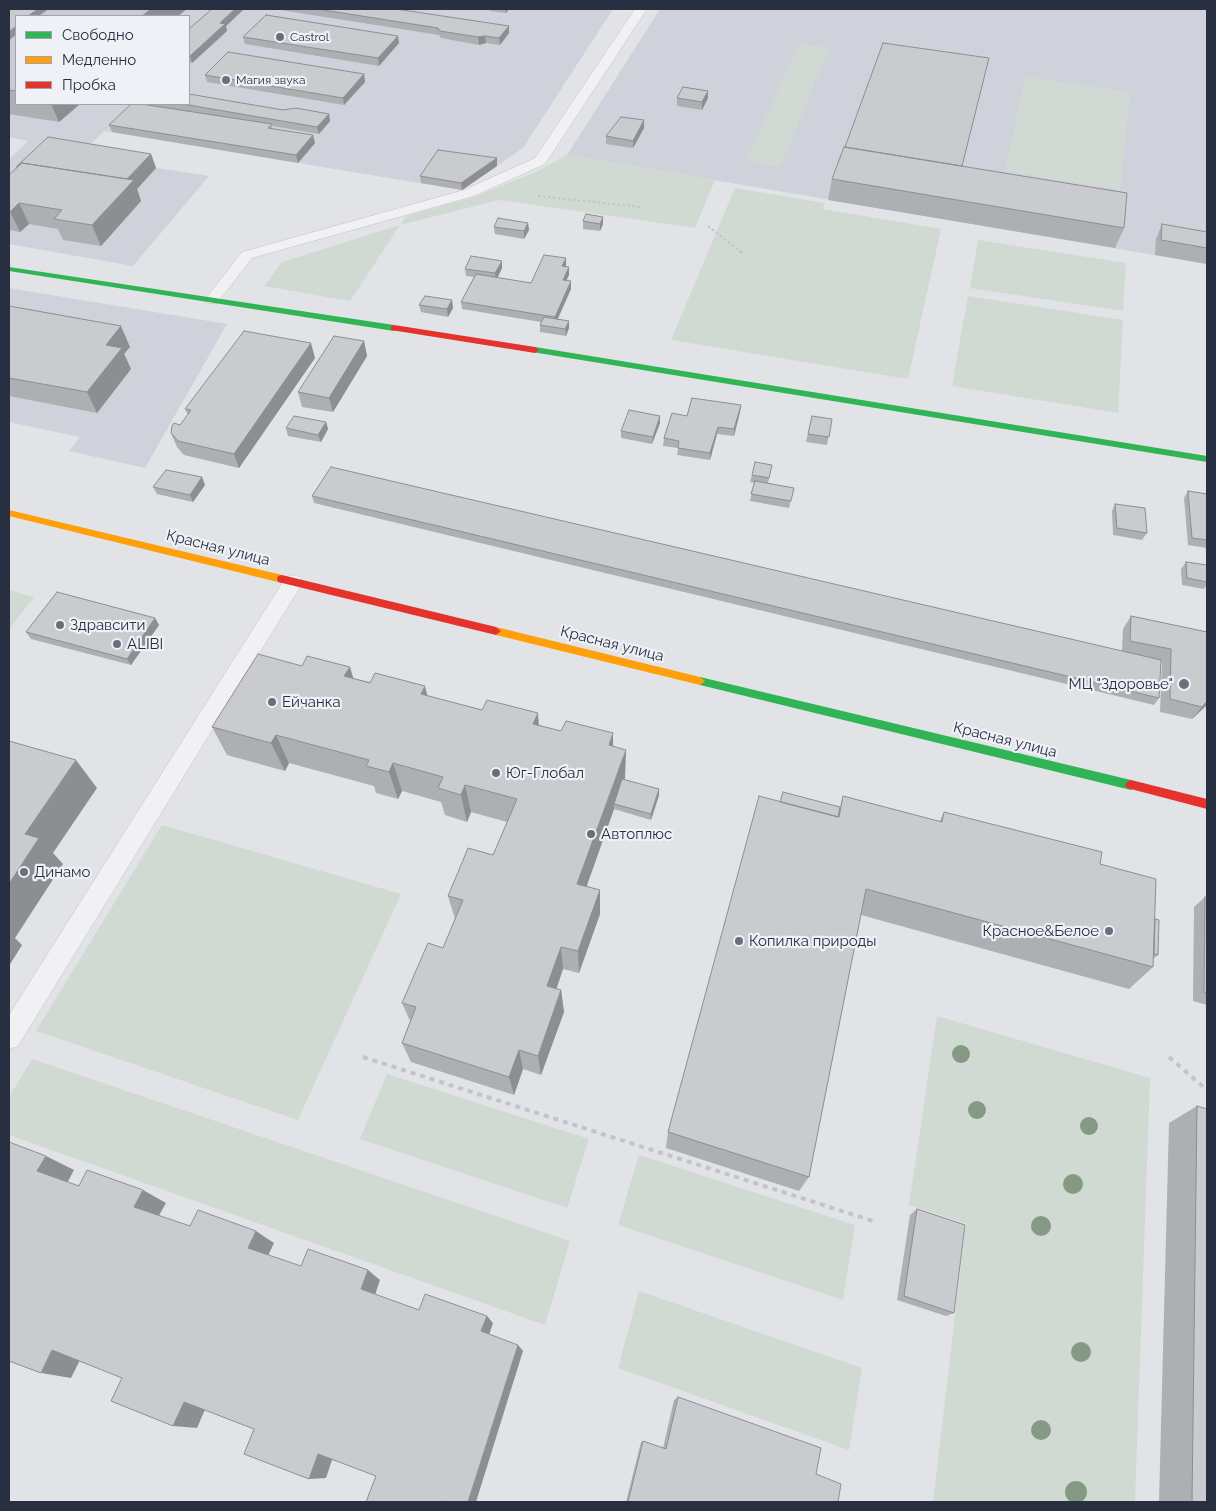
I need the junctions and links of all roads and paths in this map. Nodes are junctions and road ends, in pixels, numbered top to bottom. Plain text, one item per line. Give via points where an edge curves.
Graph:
1 (641, 9) edge
2 (536, 195) dead end
3 (641, 207) dead end
4 (708, 226) dead end
5 (745, 255) dead end
6 (9, 269) edge
7 (212, 300) junction
8 (1207, 459) edge
9 (9, 513) edge
10 (293, 582) junction
11 (1207, 804) edge
12 (9, 1037) edge
13 (363, 1057) dead end
14 (1170, 1057) dead end
15 (1207, 1090) edge
16 (873, 1221) dead end

1 - 7 lane via 540,161 469,193 248,255
2 - 3 path
4 - 5 path
6 - 7 street
7 - 8 street
9 - 10 street, Красная улица
10 - 11 street, Красная улица
10 - 12 lane
13 - 16 path
14 - 15 path

